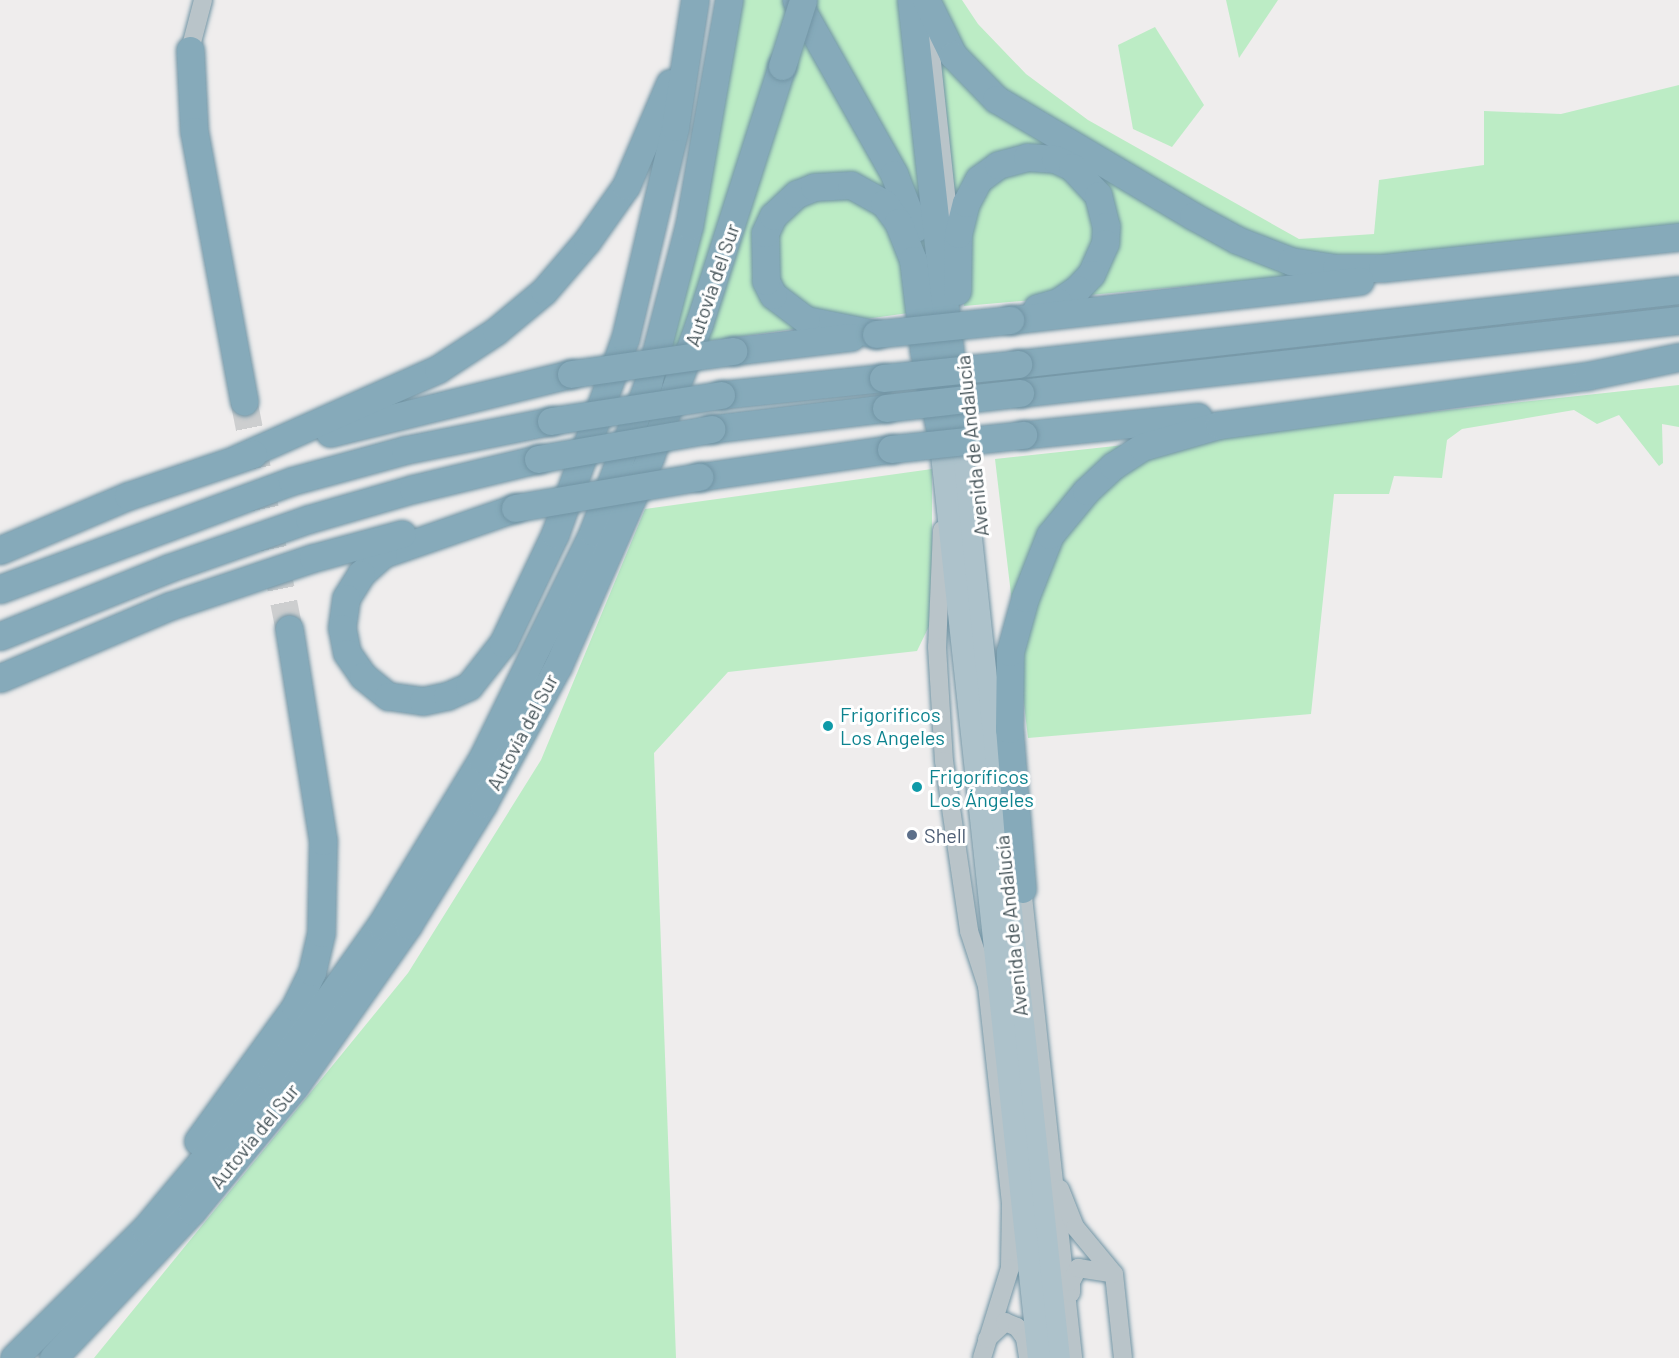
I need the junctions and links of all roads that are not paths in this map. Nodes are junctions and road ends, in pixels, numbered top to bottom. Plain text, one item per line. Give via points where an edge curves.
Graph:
1 (203, 0) edge
2 (695, 0) edge
3 (729, 0) edge
4 (796, 0) edge
5 (803, 0) edge
6 (921, 1) edge
7 (190, 50) joint
8 (1679, 237) edge
9 (1679, 245) edge
10 (1679, 290) edge
11 (957, 291) junction
12 (1010, 320) junction
13 (1679, 320) edge
14 (876, 334) junction
15 (1679, 357) edge
16 (1679, 365) edge
17 (1587, 375) junction
18 (244, 401) tunnel mouth
19 (949, 424) junction
20 (236, 459) junction
21 (944, 480) junction
22 (515, 508) junction
23 (0, 550) edge
24 (0, 590) edge
25 (289, 629) tunnel mouth
26 (0, 636) edge
27 (0, 678) edge
28 (1022, 889) junction
29 (987, 986) junction
30 (1003, 1040) junction
31 (1014, 1150) junction
32 (1051, 1168) junction
33 (1011, 1203) junction
34 (1114, 1274) junction
35 (64, 1308) junction
36 (984, 1349) edge
37 (1068, 1357) edge
38 (15, 1358) edge
39 (53, 1358) edge
40 (1028, 1358) edge
41 (1039, 1358) edge
42 (1123, 1358) edge

1 - 7 street
2 - 20 highway via 665,100 626,186 587,241 544,291 496,331 438,369
2 - 22 highway via 675,127 625,339 555,534 503,643 469,686 423,701 388,696 363,676 347,652 342,628 346,598 361,574 383,554
3 - 35 highway, Autovía del Sur via 689,226 648,383 593,532 533,661 442,826 326,1004 271,1079 183,1185 145,1229
4 - 19 highway via 894,174 914,226
5 - 39 highway, Autovía del Sur, bridge via 699,324 650,457 558,666 483,804 408,925 295,1086 185,1219
6 - 8 highway via 953,55 996,99 1193,216 1237,240 1291,261 1336,268 1382,268
6 - 11 street, Avenida de Andalucía
6 - 19 highway
7 - 18 highway via 194,131
9 - 12 highway
10 - 24 highway, bridge via 721,395 551,421 405,450 292,481
11 - 12 highway via 958,234 966,203 980,179 998,165 1027,157 1055,159 1072,167 1098,195 1103,211 1105,243 1100,259 1091,274 1058,302
11 - 28 street, Avenida de Andalucía via 967,418
12 - 14 highway, bridge
13 - 26 highway, bridge via 711,429 538,459 309,519 169,568
14 - 19 highway via 806,320 773,295 766,281 765,233 773,216 797,194 814,187 851,186 884,203 898,222 913,260 924,352
14 - 20 highway, bridge via 571,375 402,413
15 - 17 highway
16 - 17 highway
17 - 22 highway, bridge via 891,449
17 - 28 highway via 1209,427 1142,447 1086,490 1050,535 1024,598 1010,652 1009,729
19 - 21 main road, Avenida de Andalucía
19 - 37 main road, Avenida de Andalucía
20 - 23 highway via 128,496
21 - 29 street via 937,647 945,761 969,931
21 - 30 main road, Avenida de Andalucía
22 - 27 highway via 313,558 170,606
25 - 35 highway via 323,841 321,933 312,972 295,1007 186,1158
28 - 32 street, Avenida de Andalucía
29 - 30 street
29 - 33 street
30 - 31 main road, Avenida de Andalucía
31 - 33 street
31 - 41 main road, Avenida de Andalucía
32 - 34 street via 1075,1227
32 - 37 street, Avenida de Andalucía
33 - 36 street via 1010,1268
34 - 37 street via 1078,1268 1071,1282
34 - 42 street
35 - 38 highway, Autovía del Sur
36 - 40 street via 1005,1322 1026,1338

